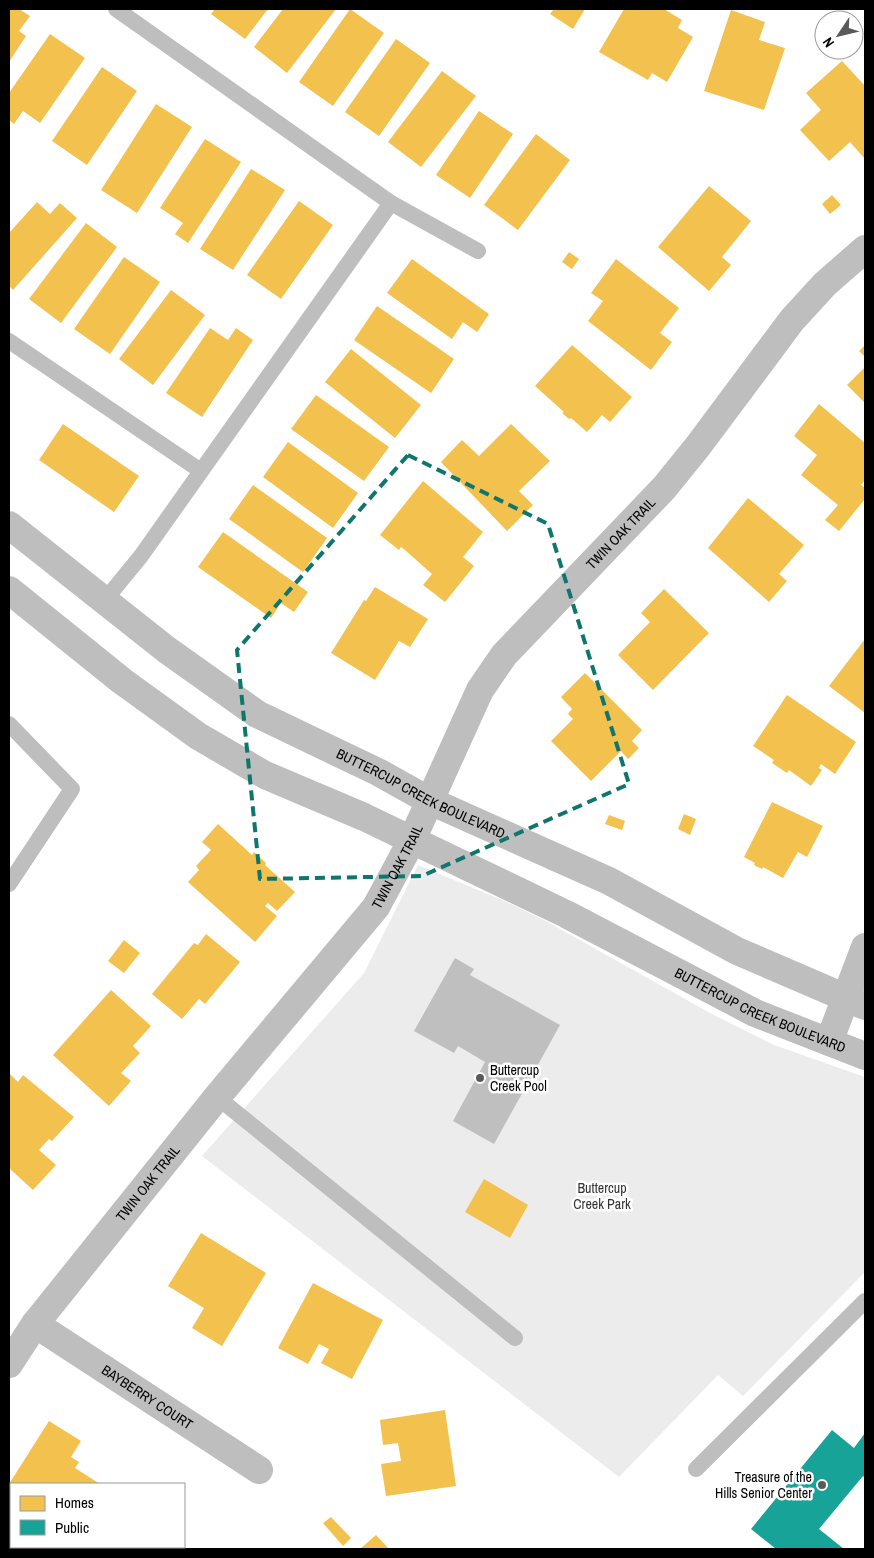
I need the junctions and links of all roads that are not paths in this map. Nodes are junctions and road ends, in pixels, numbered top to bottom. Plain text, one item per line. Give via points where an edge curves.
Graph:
1 (116, 9) edge
2 (391, 203) junction
3 (865, 250) edge
4 (478, 251) dead end
5 (9, 341) edge
6 (201, 471) junction
7 (9, 525) edge
8 (9, 590) edge
9 (104, 600) junction
10 (9, 724) edge
11 (430, 801) junction
12 (412, 840) junction
13 (9, 884) edge
14 (865, 947) edge
15 (855, 1003) edge
16 (829, 1042) junction
17 (865, 1056) edge
18 (217, 1097) junction
19 (865, 1301) edge
20 (35, 1324) junction
21 (514, 1338) dead end
22 (9, 1364) edge
23 (696, 1468) dead end
24 (259, 1470) dead end

1 - 2 lane
2 - 4 lane
2 - 6 lane
3 - 11 street, TWIN OAK TRAIL via 825,284 792,320 664,488 504,655 480,690
5 - 6 lane
6 - 9 lane via 141,556
7 - 9 street, BUTTERCUP CREEK BOULEVARD
8 - 12 street, BUTTERCUP CREEK BOULEVARD via 122,681 198,736 265,775
9 - 11 street, BUTTERCUP CREEK BOULEVARD via 257,714 378,772
10 - 13 lane via 72,789
11 - 12 street, TWIN OAK TRAIL
11 - 15 street, BUTTERCUP CREEK BOULEVARD via 609,881 737,951
12 - 16 street, BUTTERCUP CREEK BOULEVARD via 566,914 755,1012
12 - 18 street, TWIN OAK TRAIL via 376,907
14 - 15 street
15 - 16 street
16 - 17 street, BUTTERCUP CREEK BOULEVARD
18 - 20 street, TWIN OAK TRAIL
18 - 21 lane
19 - 23 lane
20 - 22 street, TWIN OAK TRAIL
20 - 24 street, BAYBERRY COURT

